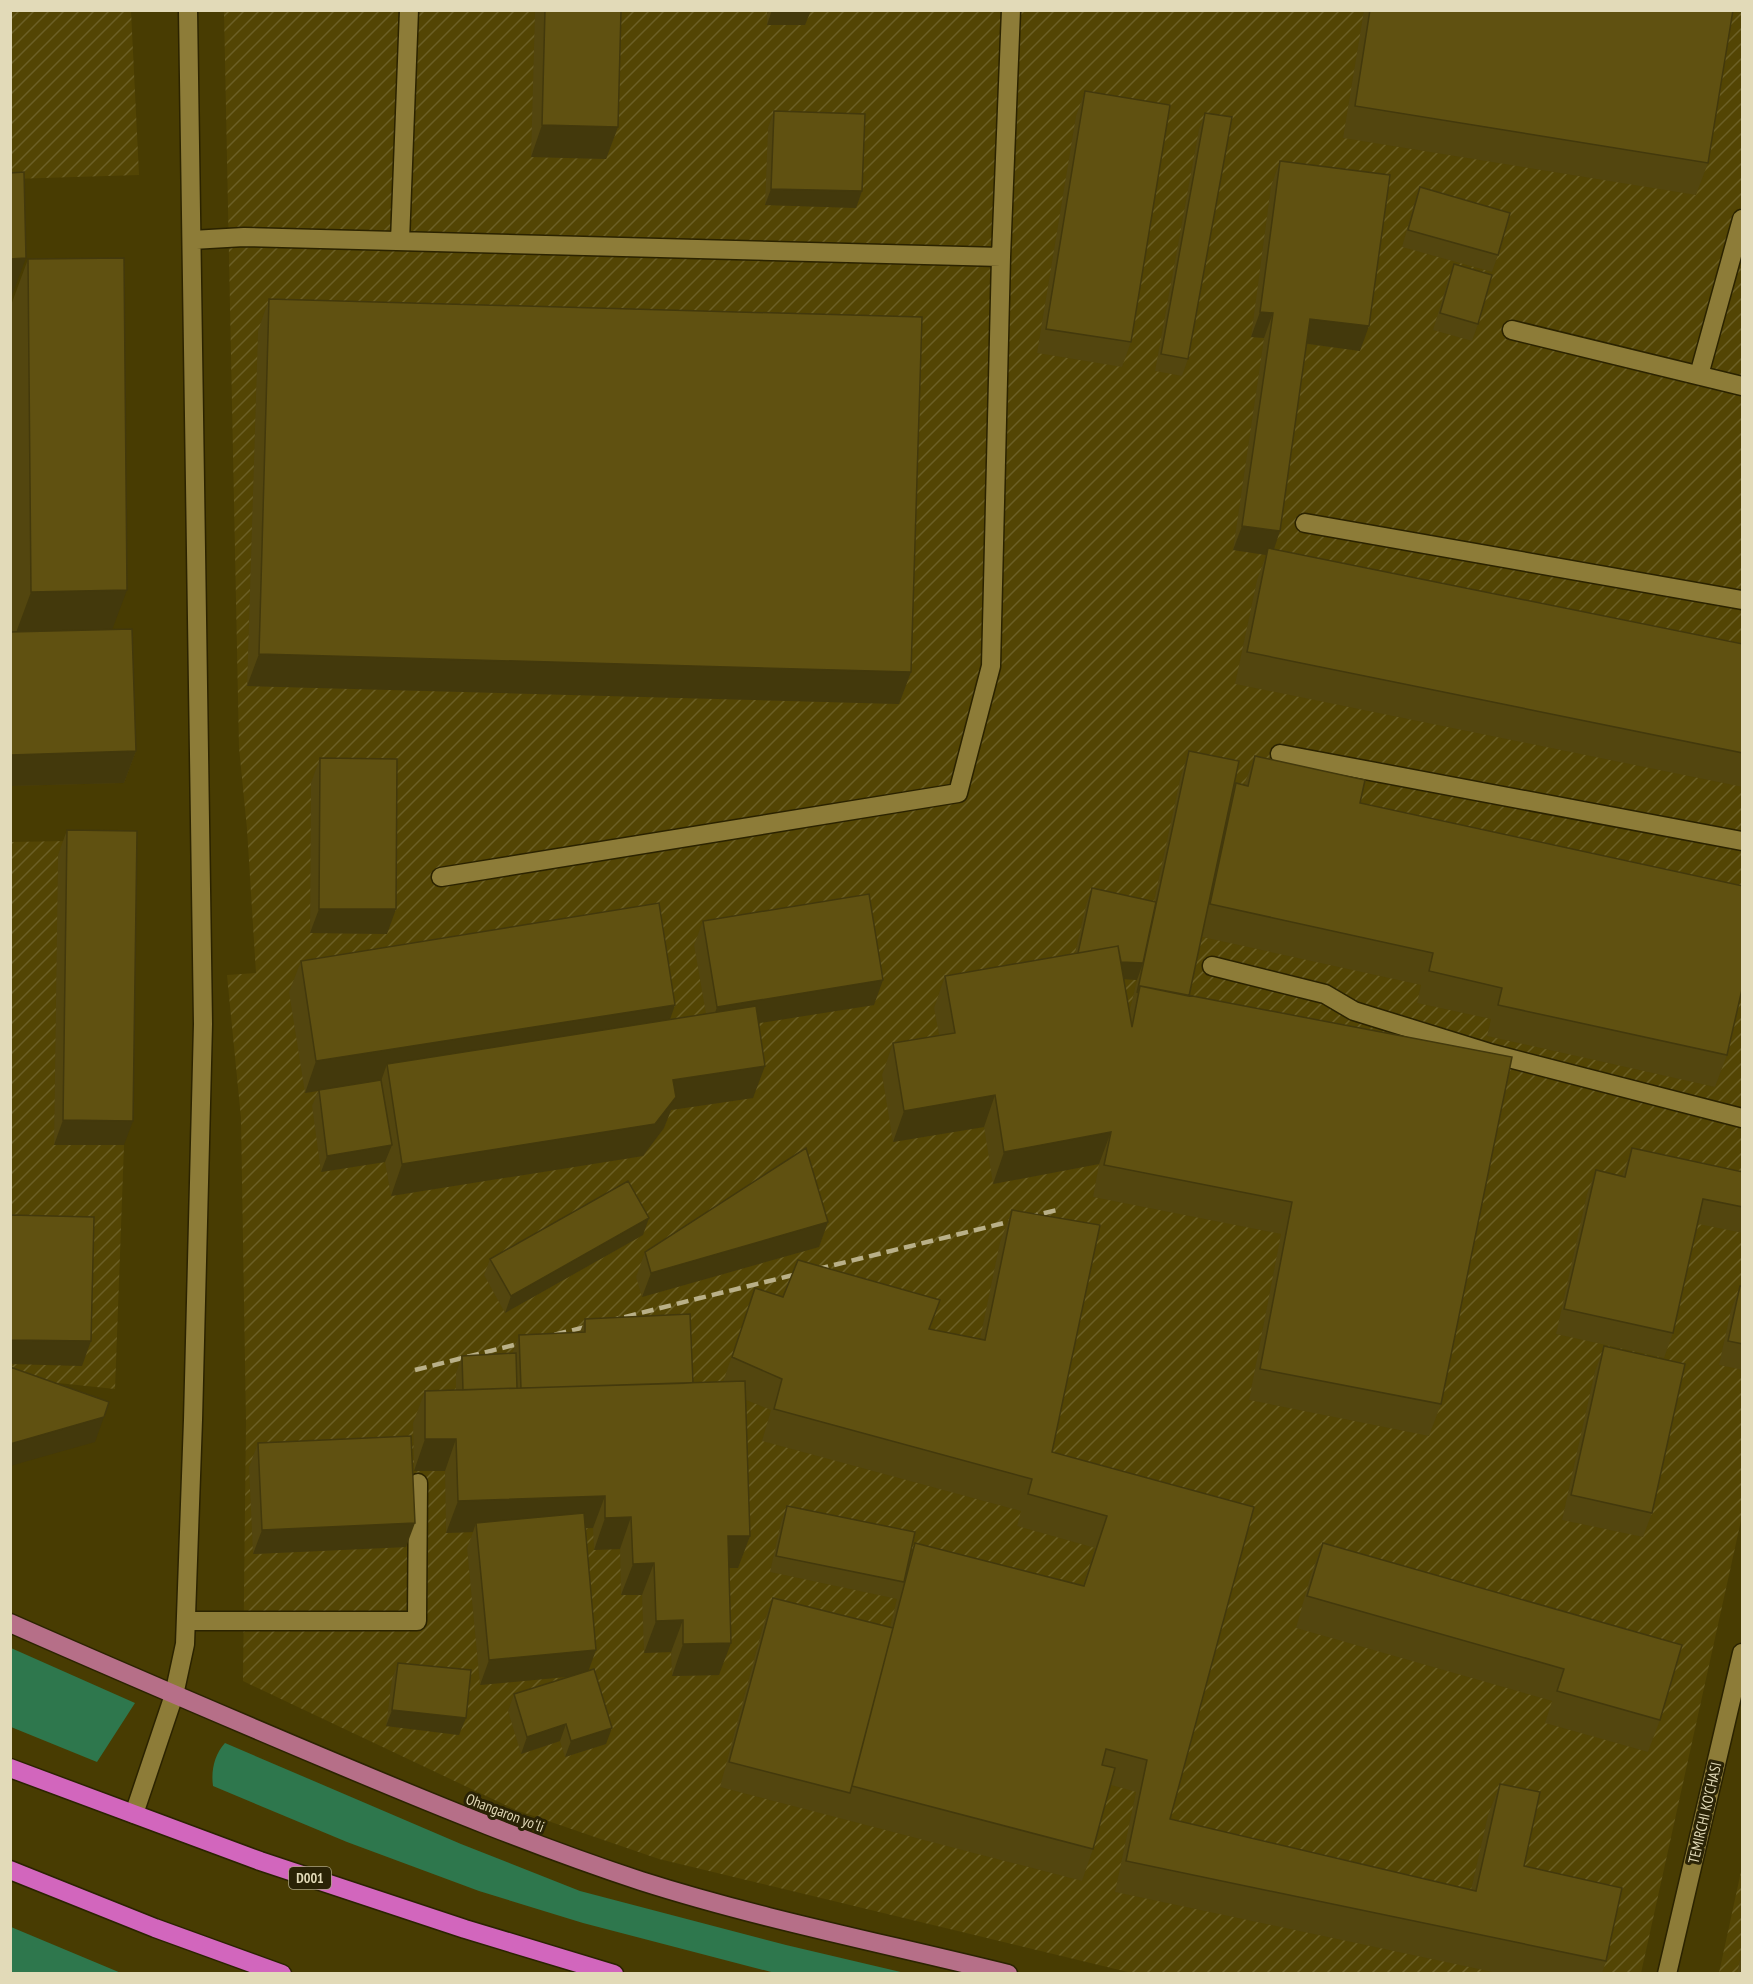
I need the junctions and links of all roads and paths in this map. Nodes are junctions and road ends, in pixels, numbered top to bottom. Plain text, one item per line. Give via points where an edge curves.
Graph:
1 (188, 10) edge
2 (409, 10) edge
3 (1011, 10) edge
4 (1743, 219) edge
5 (192, 240) junction
6 (400, 241) junction
7 (1001, 257) junction
8 (1512, 330) dead end
9 (1699, 375) junction
10 (1743, 386) edge
11 (1305, 523) dead end
12 (1743, 600) edge
13 (1280, 754) dead end
14 (1743, 841) edge
15 (441, 877) dead end
16 (1212, 966) dead end
17 (1743, 1118) edge
18 (418, 1483) dead end
19 (186, 1621) junction
20 (10, 1623) edge
21 (1743, 1653) edge
22 (174, 1695) junction
23 (10, 1768) edge
24 (134, 1814) junction
25 (10, 1870) edge
26 (282, 1974) edge
27 (614, 1974) edge
28 (1008, 1974) edge
29 (1667, 1974) edge

1 - 5 lane
2 - 6 lane
3 - 7 lane
4 - 9 lane
5 - 6 lane via 244,237
5 - 19 lane via 203,1024
6 - 7 lane
7 - 15 lane via 991,666 958,793
8 - 9 lane
9 - 10 lane
11 - 12 lane
13 - 14 lane
16 - 17 lane via 1325,994 1354,1011 1493,1054
18 - 19 lane via 417,1621
19 - 22 lane
20 - 22 main road, Ohangaron yoʻli
21 - 29 lane, TEMIRCHI KO'CHASI
22 - 24 lane
22 - 28 main road, Ohangaron yoʻli via 484,1825 645,1882
23 - 24 highway, D001
24 - 27 highway, D001 via 393,1906
25 - 26 highway

